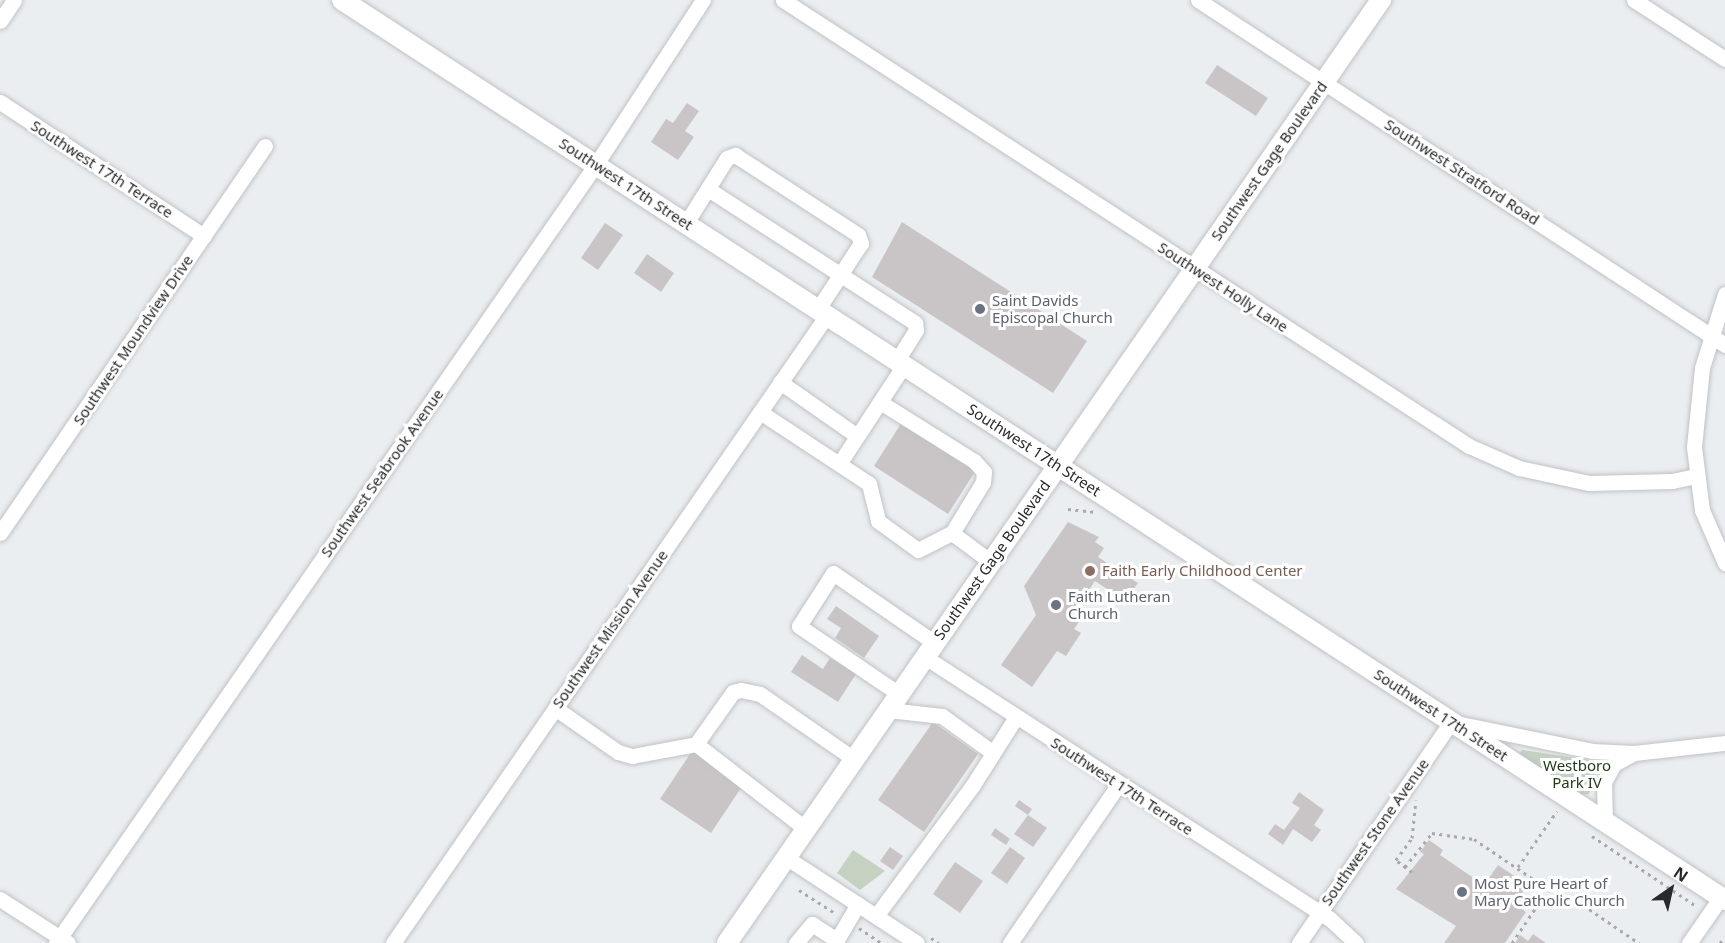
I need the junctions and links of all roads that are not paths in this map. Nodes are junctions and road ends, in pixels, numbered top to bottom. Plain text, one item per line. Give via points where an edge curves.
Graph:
1 (14, 0) edge
2 (342, 0) edge
3 (703, 0) edge
4 (783, 0) edge
5 (1198, 0) edge
6 (1381, 0) edge
7 (1634, 0) edge
8 (0, 21) edge
9 (1725, 59) edge
10 (1324, 82) junction
11 (0, 102) edge
12 (266, 146) dead end
13 (596, 164) junction
14 (708, 189) junction
15 (686, 223) junction
16 (204, 236) junction
17 (1194, 268) junction
18 (840, 274) junction
19 (1725, 294) edge
20 (822, 312) junction
21 (1711, 336) junction
22 (1725, 345) edge
23 (901, 362) junction
24 (780, 382) junction
25 (880, 402) junction
26 (760, 412) junction
27 (857, 436) junction
28 (841, 461) junction
29 (1058, 466) junction
30 (1696, 476) junction
31 (952, 532) junction
32 (0, 533) edge
33 (990, 562) junction
34 (1725, 563) edge
35 (930, 650) junction
36 (894, 702) junction
37 (555, 708) junction
38 (1016, 717) junction
39 (1451, 722) junction
40 (696, 744) junction
41 (1725, 744) edge
42 (992, 752) junction
43 (1634, 753) junction
44 (854, 759) junction
45 (1119, 784) junction
46 (806, 829) junction
47 (1598, 829) junction
48 (787, 858) junction
49 (0, 899) edge
50 (1723, 899) edge
51 (858, 904) junction
52 (1319, 914) junction
53 (876, 916) junction
54 (61, 941) edge
55 (836, 941) edge
56 (393, 943) edge
57 (727, 943) edge
58 (796, 943) edge
59 (917, 943) edge
60 (1010, 943) edge
61 (1299, 943) edge
62 (1356, 943) edge
63 (1689, 943) edge

1 - 8 street
2 - 13 main road, Southwest 17th Street
3 - 13 street, Southwest Seabrook Avenue
4 - 17 street, Southwest Holly Lane
5 - 10 street, Southwest Stratford Road
6 - 10 main road, Southwest Gage Boulevard
7 - 9 street
10 - 17 main road, Southwest Gage Boulevard
10 - 21 street, Southwest Stratford Road
11 - 16 street, Southwest 17th Terrace
12 - 16 street, Southwest Moundview Drive
13 - 15 main road, Southwest 17th Street
13 - 54 street, Southwest Seabrook Avenue
14 - 15 street
14 - 18 street
14 - 18 street, Southwest Mission Avenue via 727,158 735,155 858,235 861,243
15 - 20 main road, Southwest 17th Street
16 - 32 street, Southwest Moundview Drive
17 - 29 main road, Southwest Gage Boulevard
17 - 30 street, Southwest Holly Lane via 1484,454 1552,477 1590,483 1672,481
18 - 20 street, Southwest Mission Avenue
18 - 23 street via 915,323 916,330
19 - 21 street
20 - 23 main road, Southwest 17th Street
20 - 24 street, Southwest Mission Avenue
21 - 22 street, Southwest Stratford Road
21 - 30 street via 1695,407
23 - 25 street
23 - 29 main road, Southwest 17th Street
24 - 26 street, Southwest Mission Avenue
24 - 27 street
25 - 27 street
25 - 31 street via 981,466 983,482
26 - 28 street
26 - 37 street, Southwest Mission Avenue
27 - 28 street
28 - 31 street via 869,484 878,521 918,550
29 - 33 main road, Southwest Gage Boulevard
29 - 39 main road, Southwest 17th Street
30 - 34 street via 1702,510
31 - 33 street
33 - 35 main road, Southwest Gage Boulevard
35 - 36 main road, Southwest Gage Boulevard
35 - 36 street, Southwest 17th Terrace via 833,573 798,626
35 - 38 street, Southwest 17th Terrace
36 - 42 street via 942,716
36 - 44 main road, Southwest Gage Boulevard
37 - 40 street via 618,752 632,756
37 - 56 street, Southwest Mission Avenue
38 - 42 street
38 - 45 street, Southwest 17th Terrace
39 - 43 street via 1558,746
39 - 47 main road, Southwest 17th Street
39 - 52 street, Southwest Stone Avenue
40 - 44 street via 733,692 741,690 760,694
40 - 46 street
41 - 43 street
42 - 53 street
43 - 47 street via 1614,764 1604,782
44 - 46 main road, Southwest Gage Boulevard
45 - 52 street, Southwest 17th Terrace
45 - 60 street
46 - 48 main road, Southwest Gage Boulevard
47 - 50 main road, Southwest 17th Street
48 - 51 street
48 - 57 main road, Southwest Gage Boulevard
49 - 54 street
50 - 63 street
51 - 53 street
51 - 55 street
52 - 61 street, Southwest Stone Avenue
52 - 62 street, Southwest 17th Terrace via 1337,924
53 - 59 street
55 - 58 street via 812,924

